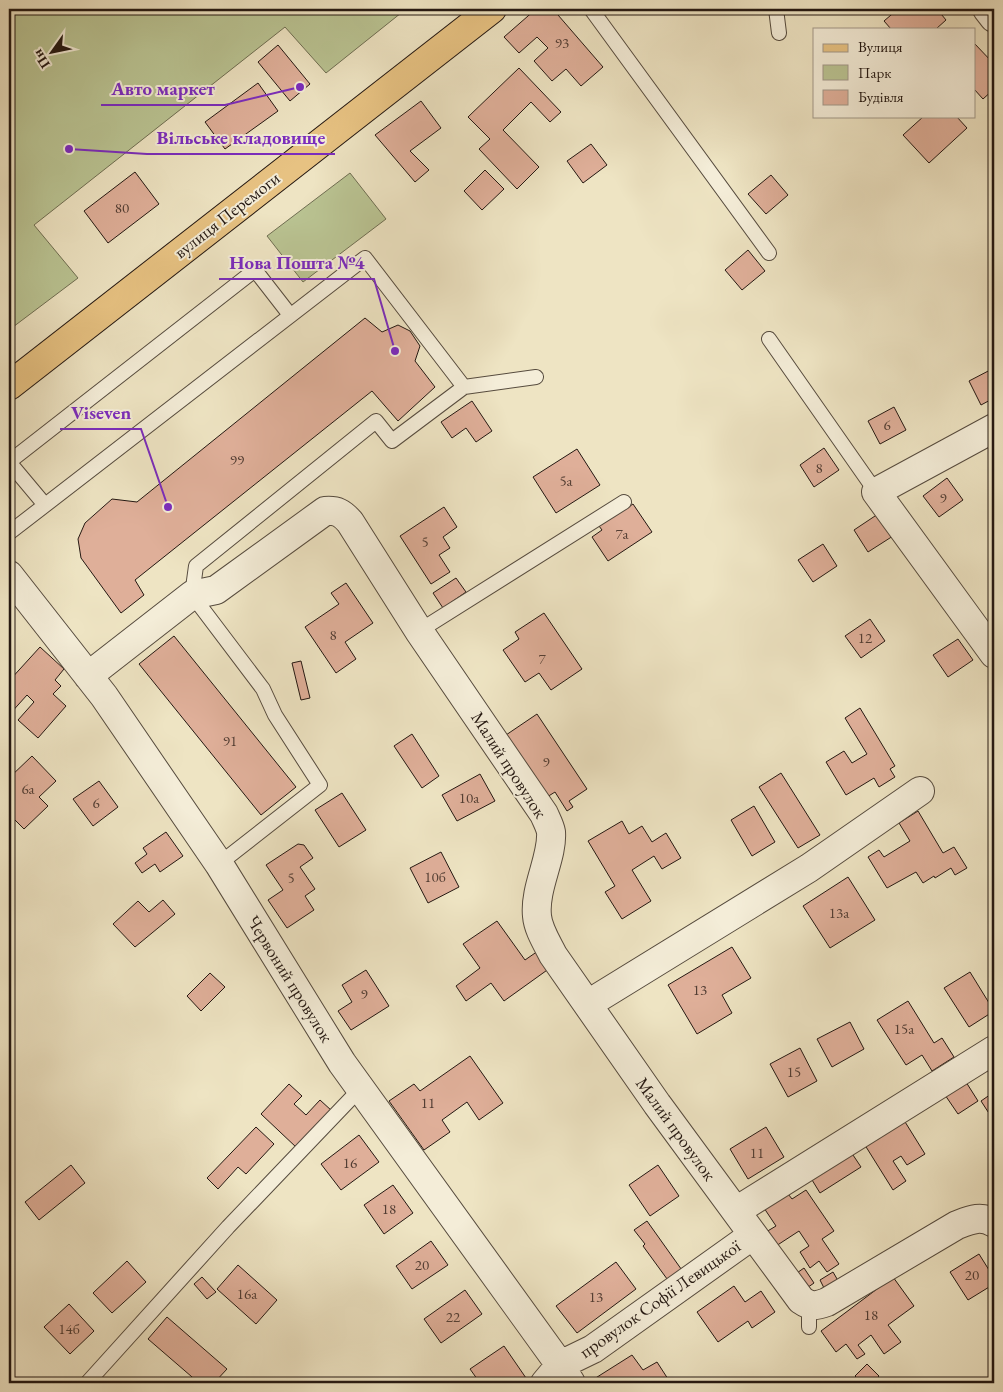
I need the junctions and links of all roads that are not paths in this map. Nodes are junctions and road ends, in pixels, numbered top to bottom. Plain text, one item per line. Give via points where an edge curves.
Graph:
1 (466, 9) edge
2 (492, 9) edge
3 (591, 9) edge
4 (776, 9) edge
5 (987, 9) edge
6 (994, 18) edge
7 (779, 33) dead end
8 (769, 253) dead end
9 (290, 315) junction
10 (769, 339) dead end
11 (9, 366) edge
12 (536, 377) dead end
13 (9, 386) edge
14 (464, 387) junction
15 (994, 428) edge
16 (876, 492) junction
17 (624, 502) dead end
18 (45, 505) junction
19 (9, 533) edge
20 (9, 575) edge
21 (192, 595) junction
22 (419, 631) junction
23 (994, 654) edge
24 (88, 676) junction
25 (920, 791) dead end
26 (220, 864) junction
27 (588, 1004) junction
28 (994, 1050) edge
29 (360, 1089) junction
30 (736, 1210) junction
31 (994, 1223) edge
32 (753, 1235) junction
33 (558, 1377) edge
34 (88, 1382) dead end

1 - 11 main road, вулиця Перемоги
2 - 13 main road, вулиця Перемоги
3 - 8 lane
4 - 7 lane
5 - 6 street
9 - 14 lane via 365,258
9 - 18 lane
9 - 18 lane via 256,270 9,462
10 - 16 lane
12 - 14 lane
14 - 21 lane via 392,441 376,421 196,566
15 - 16 street
16 - 23 street
17 - 22 lane
18 - 19 lane
20 - 24 street, Червоний провулок
21 - 22 street, Малий провулок via 216,590 325,511 334,510 350,522
21 - 24 street, Малий провулок
21 - 26 lane via 263,688 275,715 320,785
22 - 27 street, Малий провулок via 544,814 551,832 539,886 537,916 553,955
24 - 26 street, Червоний провулок
25 - 27 street via 809,868
26 - 29 street, Червоний провулок
27 - 30 street, Малий провулок
28 - 30 street
29 - 33 street, Червоний провулок
29 - 34 lane via 228,1227
30 - 32 street, Малий провулок
31 - 32 street, Малий провулок via 973,1219 957,1225 817,1306 809,1316 801,1300
32 - 33 street, провулок Софії Левицької

